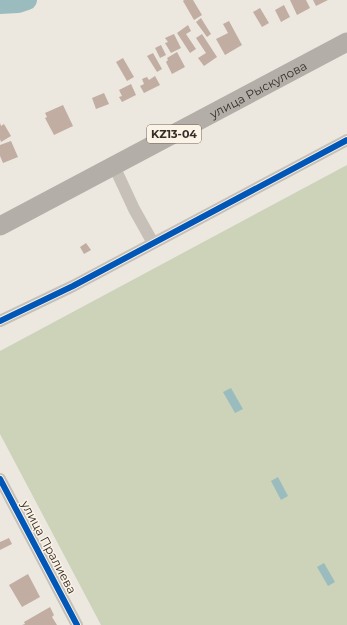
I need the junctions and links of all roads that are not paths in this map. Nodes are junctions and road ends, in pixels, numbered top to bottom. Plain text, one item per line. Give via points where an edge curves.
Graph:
1 (347, 42) edge
2 (347, 140) edge
3 (114, 166) junction
4 (0, 226) edge
5 (153, 243) junction
6 (0, 321) edge
7 (0, 479) edge
8 (78, 625) edge

1 - 3 main road, улица Рыскулова / KZ13-04
2 - 5 street
3 - 4 main road, улица Рыскулова / KZ13-04
3 - 5 street
5 - 6 street
7 - 8 street, улица Пралиева

